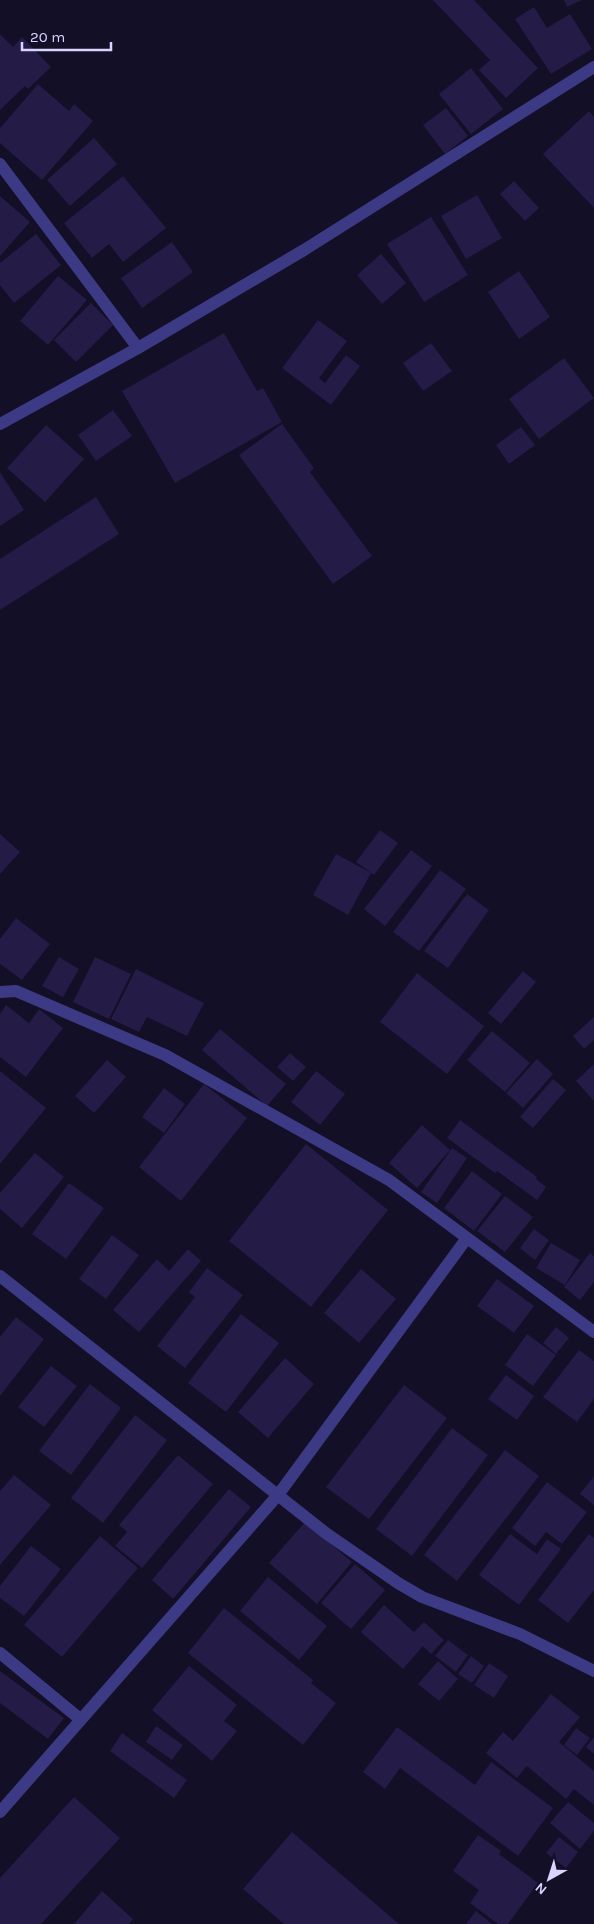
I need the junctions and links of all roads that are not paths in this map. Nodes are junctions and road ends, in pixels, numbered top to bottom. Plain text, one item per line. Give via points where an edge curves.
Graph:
1 (594, 67) edge
2 (0, 164) edge
3 (138, 348) junction
4 (0, 424) edge
5 (0, 992) edge
6 (467, 1238) junction
7 (0, 1276) edge
8 (594, 1332) edge
9 (278, 1495) junction
10 (0, 1653) edge
11 (594, 1671) edge
12 (80, 1719) junction
13 (0, 1812) edge

1 - 3 street via 304,250
2 - 3 street
3 - 4 street
5 - 6 street via 16,991 165,1055 389,1180
6 - 8 street
6 - 9 street
7 - 9 street
9 - 11 street via 326,1534 410,1591 520,1634
9 - 12 street
10 - 12 street
12 - 13 street

